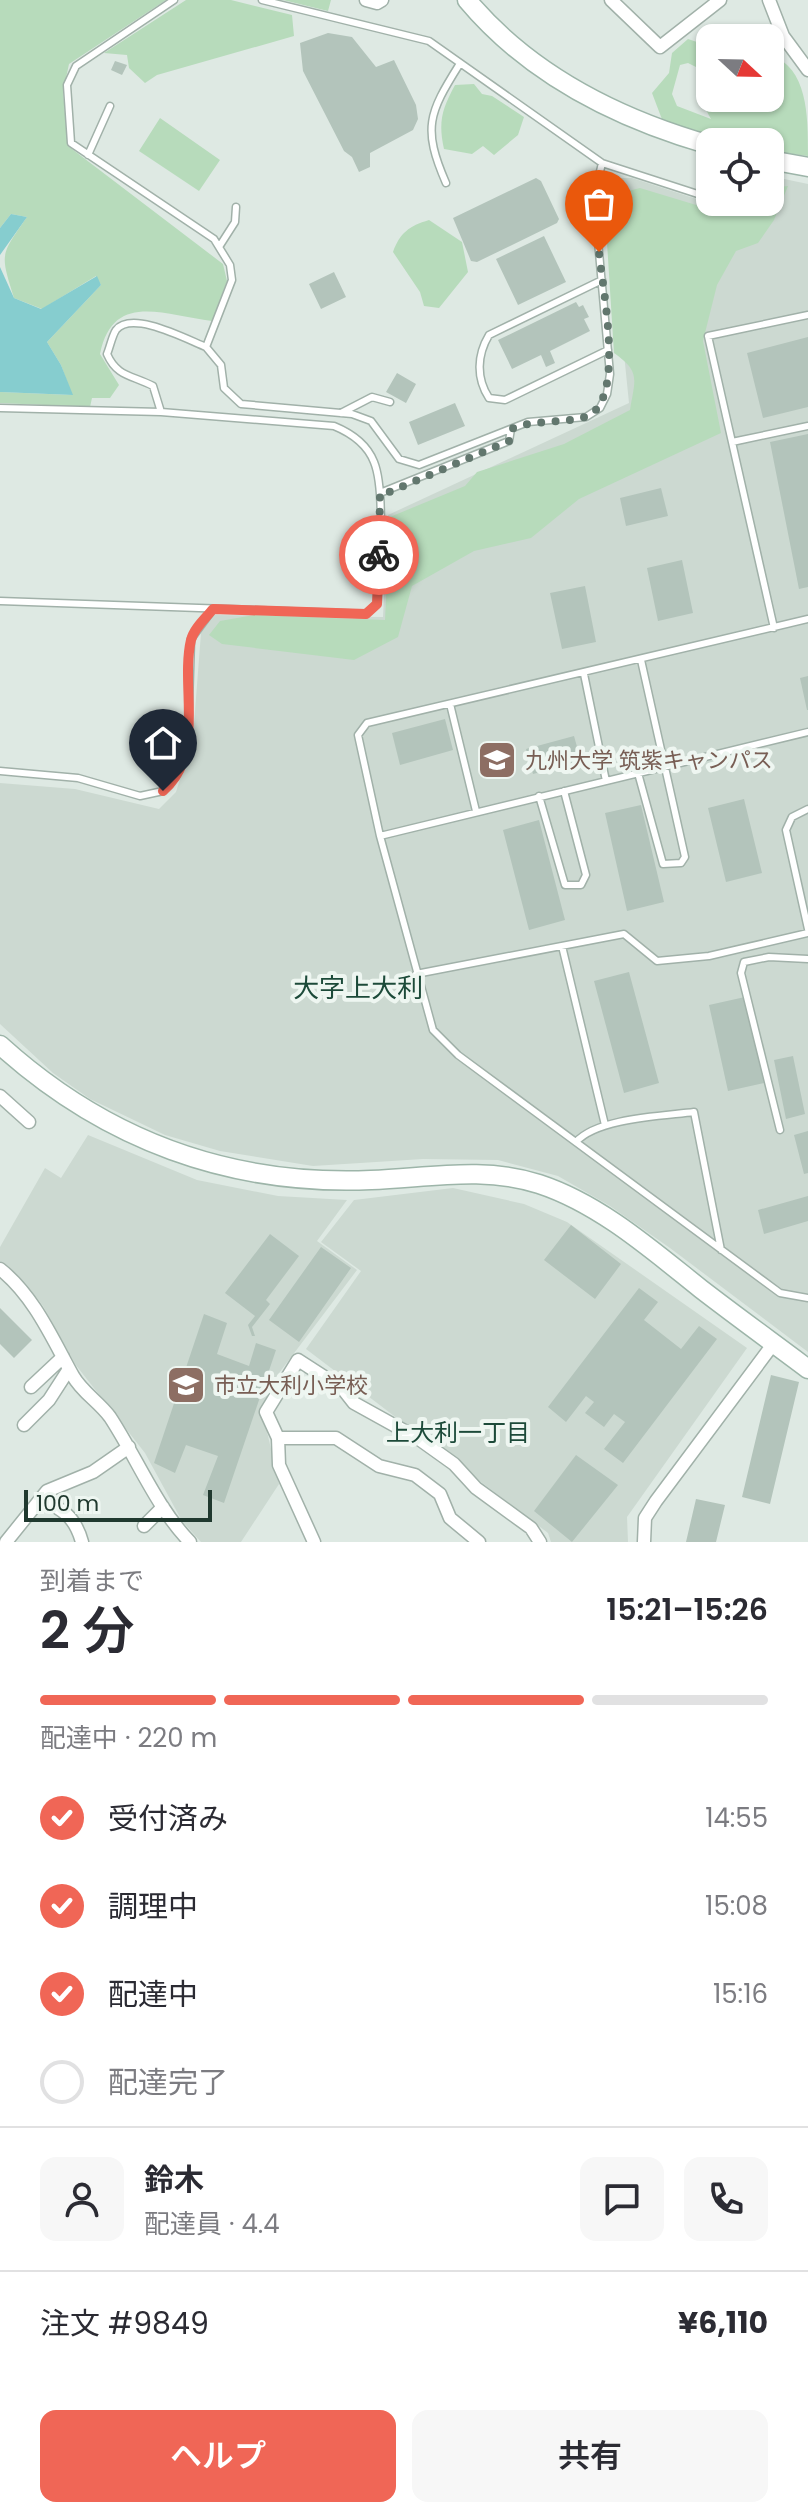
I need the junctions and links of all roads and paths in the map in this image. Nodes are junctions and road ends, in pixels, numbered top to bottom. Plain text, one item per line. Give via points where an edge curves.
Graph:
1 (174, 0) edge
2 (262, 0) edge
3 (366, 0) edge
4 (382, 0) edge
5 (467, 0) edge
6 (611, 0) edge
7 (720, 0) edge
8 (769, 0) edge
9 (459, 65) junction
10 (808, 70) edge
11 (110, 106) dead end
12 (696, 140) edge
13 (88, 155) junction
14 (602, 163) junction
15 (784, 163) edge
16 (808, 167) edge
17 (446, 183) dead end
18 (696, 193) edge
19 (236, 207) dead end
20 (219, 247) junction
21 (602, 280) junction
22 (808, 315) edge
23 (206, 347) junction
24 (608, 350) junction
25 (390, 402) dead end
26 (0, 408) edge
27 (161, 412) junction
28 (341, 413) junction
29 (808, 426) edge
30 (511, 429) junction
31 (732, 442) junction
32 (380, 493) junction
33 (0, 601) edge
34 (213, 609) junction
35 (808, 619) edge
36 (774, 628) junction
37 (641, 660) junction
38 (584, 674) junction
39 (450, 704) junction
40 (808, 732) edge
41 (666, 766) junction
42 (0, 771) edge
43 (638, 773) junction
44 (606, 781) junction
45 (564, 791) junction
46 (539, 796) junction
47 (808, 809) edge
48 (476, 811) junction
49 (380, 836) junction
50 (808, 931) edge
51 (562, 946) junction
52 (808, 959) edge
53 (416, 974) junction
54 (0, 1045) edge
55 (0, 1096) edge
56 (29, 1122) dead end
57 (605, 1125) junction
58 (780, 1130) dead end
59 (576, 1142) junction
60 (721, 1250) junction
61 (0, 1269) edge
62 (808, 1298) edge
63 (774, 1343) junction
64 (66, 1363) junction
65 (808, 1369) edge
66 (31, 1387) dead end
67 (24, 1425) dead end
68 (278, 1438) junction
69 (129, 1447) junction
70 (41, 1499) junction
71 (163, 1507) junction
72 (144, 1526) dead end
73 (6, 1542) edge
74 (82, 1542) edge
75 (190, 1542) edge
76 (314, 1542) edge
77 (479, 1542) edge
78 (540, 1542) edge
79 (644, 1542) edge

1 - 13 lane via 76,66 67,85 71,143
2 - 9 lane via 429,41
3 - 4 street
5 - 12 street via 564,84 629,116
6 - 7 street via 660,47
8 - 10 street via 783,36
9 - 14 lane
9 - 17 lane via 433,106 429,136
11 - 13 lane
13 - 20 lane
14 - 18 lane
14 - 21 lane via 594,197
15 - 16 street
19 - 20 lane via 235,222
20 - 23 lane via 232,280
21 - 24 lane
21 - 24 lane via 489,335 483,346 481,385 489,398 505,400
22 - 31 lane via 708,336
23 - 27 lane via 140,322 126,322 116,330 107,354 113,368 153,386
23 - 28 lane via 221,365 224,388 241,404
24 - 30 lane via 607,394 600,408 586,417 528,422
25 - 28 lane via 372,397
26 - 27 lane
27 - 32 lane via 334,426 354,434 374,462
28 - 30 lane via 371,421 399,459 419,465
29 - 31 lane
30 - 32 lane via 509,441
31 - 36 lane
32 - 34 lane via 377,604 372,611
33 - 34 lane
34 - 42 lane via 191,639 188,735 177,775 163,791 140,796 78,778
35 - 36 lane
36 - 37 lane
37 - 38 lane
37 - 41 lane
38 - 39 lane
38 - 44 lane
39 - 48 lane
39 - 49 lane via 367,723 358,735
40 - 41 lane
41 - 43 lane
41 - 43 lane via 685,857 681,863 663,864
43 - 44 lane
44 - 45 lane
45 - 46 lane
45 - 46 lane via 586,875 581,885 565,885
46 - 48 lane
47 - 50 lane via 792,817 786,830
48 - 49 lane
49 - 53 lane
50 - 51 lane via 709,956 657,961 624,934
51 - 53 lane
51 - 57 lane
52 - 58 lane via 744,962 741,973
53 - 59 lane via 433,1030 458,1055
54 - 63 street via 98,1118 165,1150 217,1166 310,1181 447,1173 492,1174 538,1184 622,1228
55 - 56 street
57 - 59 lane
57 - 60 lane via 694,1112
59 - 60 lane
60 - 62 lane via 780,1293
61 - 64 street via 21,1289
63 - 65 street
63 - 79 street via 656,1501 645,1518
64 - 66 street
64 - 67 street via 49,1400
64 - 69 street
68 - 76 street via 279,1465
68 - 77 street via 336,1438 379,1466 415,1475 440,1494 450,1518
68 - 78 street via 266,1412 298,1360 343,1389 354,1403 454,1464 476,1488 531,1528
69 - 70 street
69 - 71 street
70 - 73 street
70 - 74 street via 65,1511
71 - 72 street
71 - 75 street

